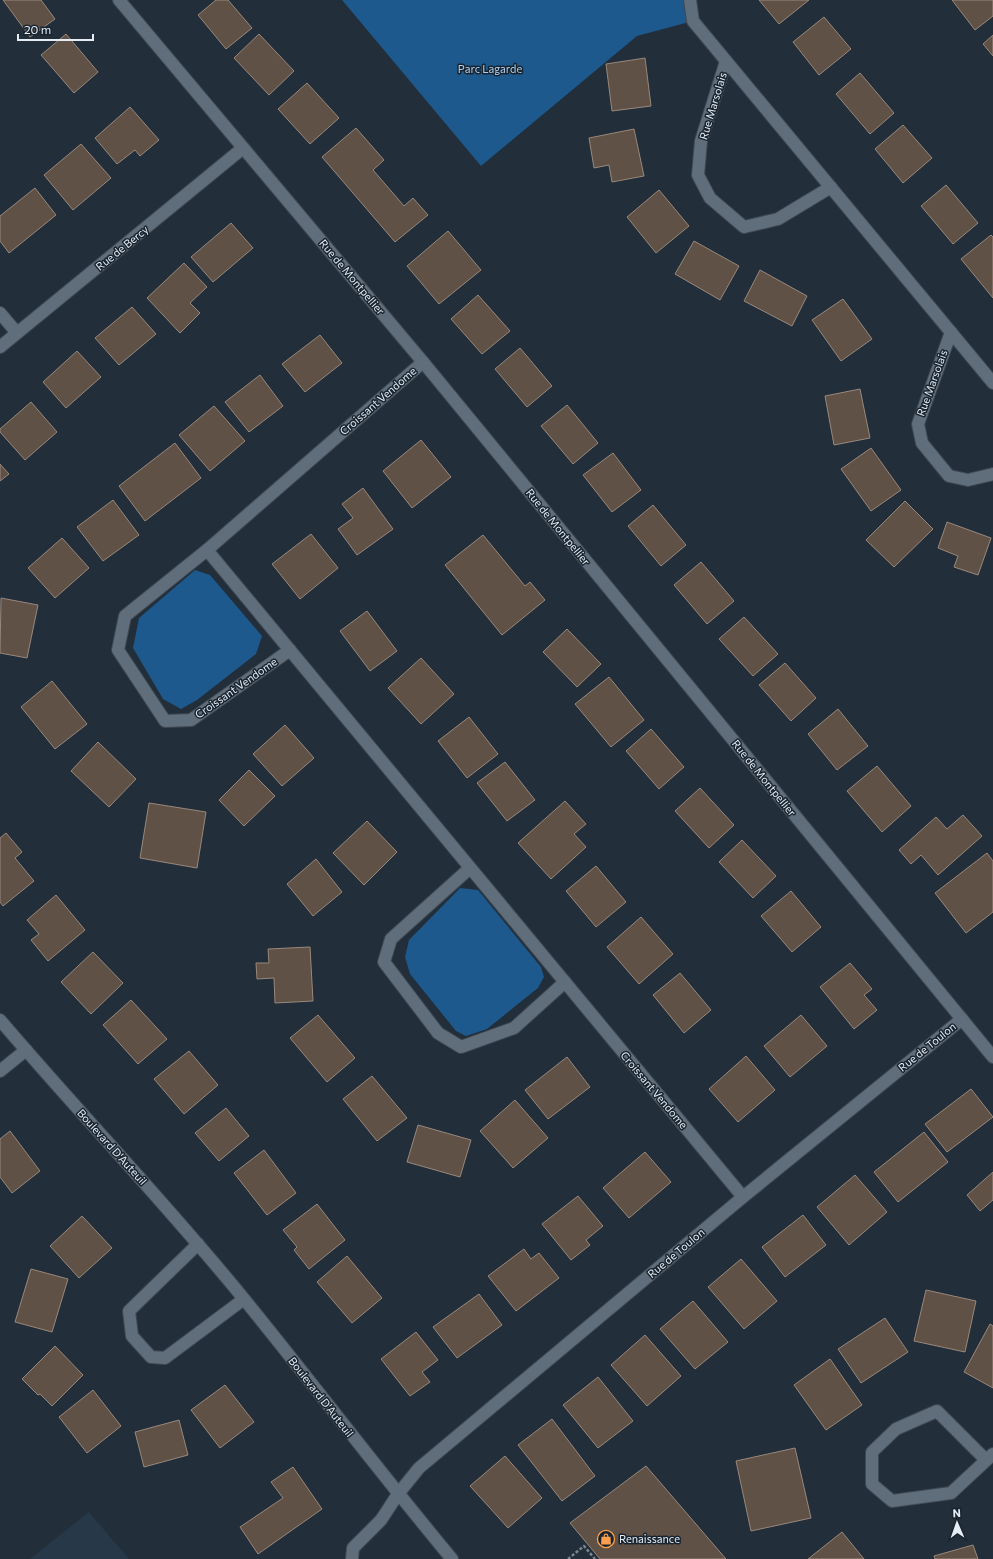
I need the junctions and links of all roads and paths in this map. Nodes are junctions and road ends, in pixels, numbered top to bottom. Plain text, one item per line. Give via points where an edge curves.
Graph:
1 (119, 0) edge
2 (690, 0) edge
3 (726, 61) junction
4 (244, 148) junction
5 (831, 187) junction
6 (0, 313) edge
7 (951, 332) junction
8 (17, 333) junction
9 (0, 347) edge
10 (423, 362) junction
11 (993, 383) edge
12 (993, 474) edge
13 (207, 550) junction
14 (290, 650) junction
15 (470, 868) junction
16 (565, 982) junction
17 (962, 1019) junction
18 (0, 1020) edge
19 (26, 1050) junction
20 (993, 1058) edge
21 (0, 1071) edge
22 (743, 1197) junction
23 (198, 1244) junction
24 (244, 1300) junction
25 (990, 1457) edge
26 (398, 1494) junction
27 (448, 1558) edge
28 (352, 1559) edge
29 (568, 1559) edge
30 (595, 1559) edge

1 - 4 street, Rue de Montpellier
2 - 3 street, Rue Marsolais via 693,21
3 - 5 street, Rue Marsolais
3 - 5 street, Rue Marsolais via 701,141 698,175 710,198 744,227 778,219
4 - 8 street, Rue de Bercy
4 - 10 street, Rue de Montpellier
5 - 7 street, Rue Marsolais
6 - 8 street
7 - 11 street, Rue Marsolais
7 - 12 street, Rue Marsolais via 918,424 922,443 949,476 968,480
8 - 9 street, Rue de Bercy
10 - 13 street, Croissant Vendome
10 - 17 street, Rue de Montpellier
13 - 14 street, Croissant Vendome
13 - 14 street, Croissant Vendome via 125,616 118,650 164,721 191,720
14 - 15 street, Croissant Vendome
15 - 16 street, Croissant Vendome
15 - 16 street via 391,939 384,962 438,1033 461,1047 514,1028
16 - 22 street, Croissant Vendome
17 - 20 street, Rue de Montpellier
17 - 22 street, Rue de Toulon
18 - 19 street, Boulevard D'Auteuil
19 - 21 street
19 - 23 street, Boulevard D'Auteuil
22 - 26 street, Rue de Toulon via 419,1468
23 - 24 street, Boulevard D'Auteuil
23 - 24 street via 129,1311 132,1336 151,1357 165,1358
24 - 26 street, Boulevard D'Auteuil
25 - 25 street via 937,1411 896,1429 872,1452 872,1484 892,1501 951,1492
26 - 27 street, Boulevard D'Auteuil
26 - 28 street via 381,1520 353,1548
29 - 30 path via 584,1546

